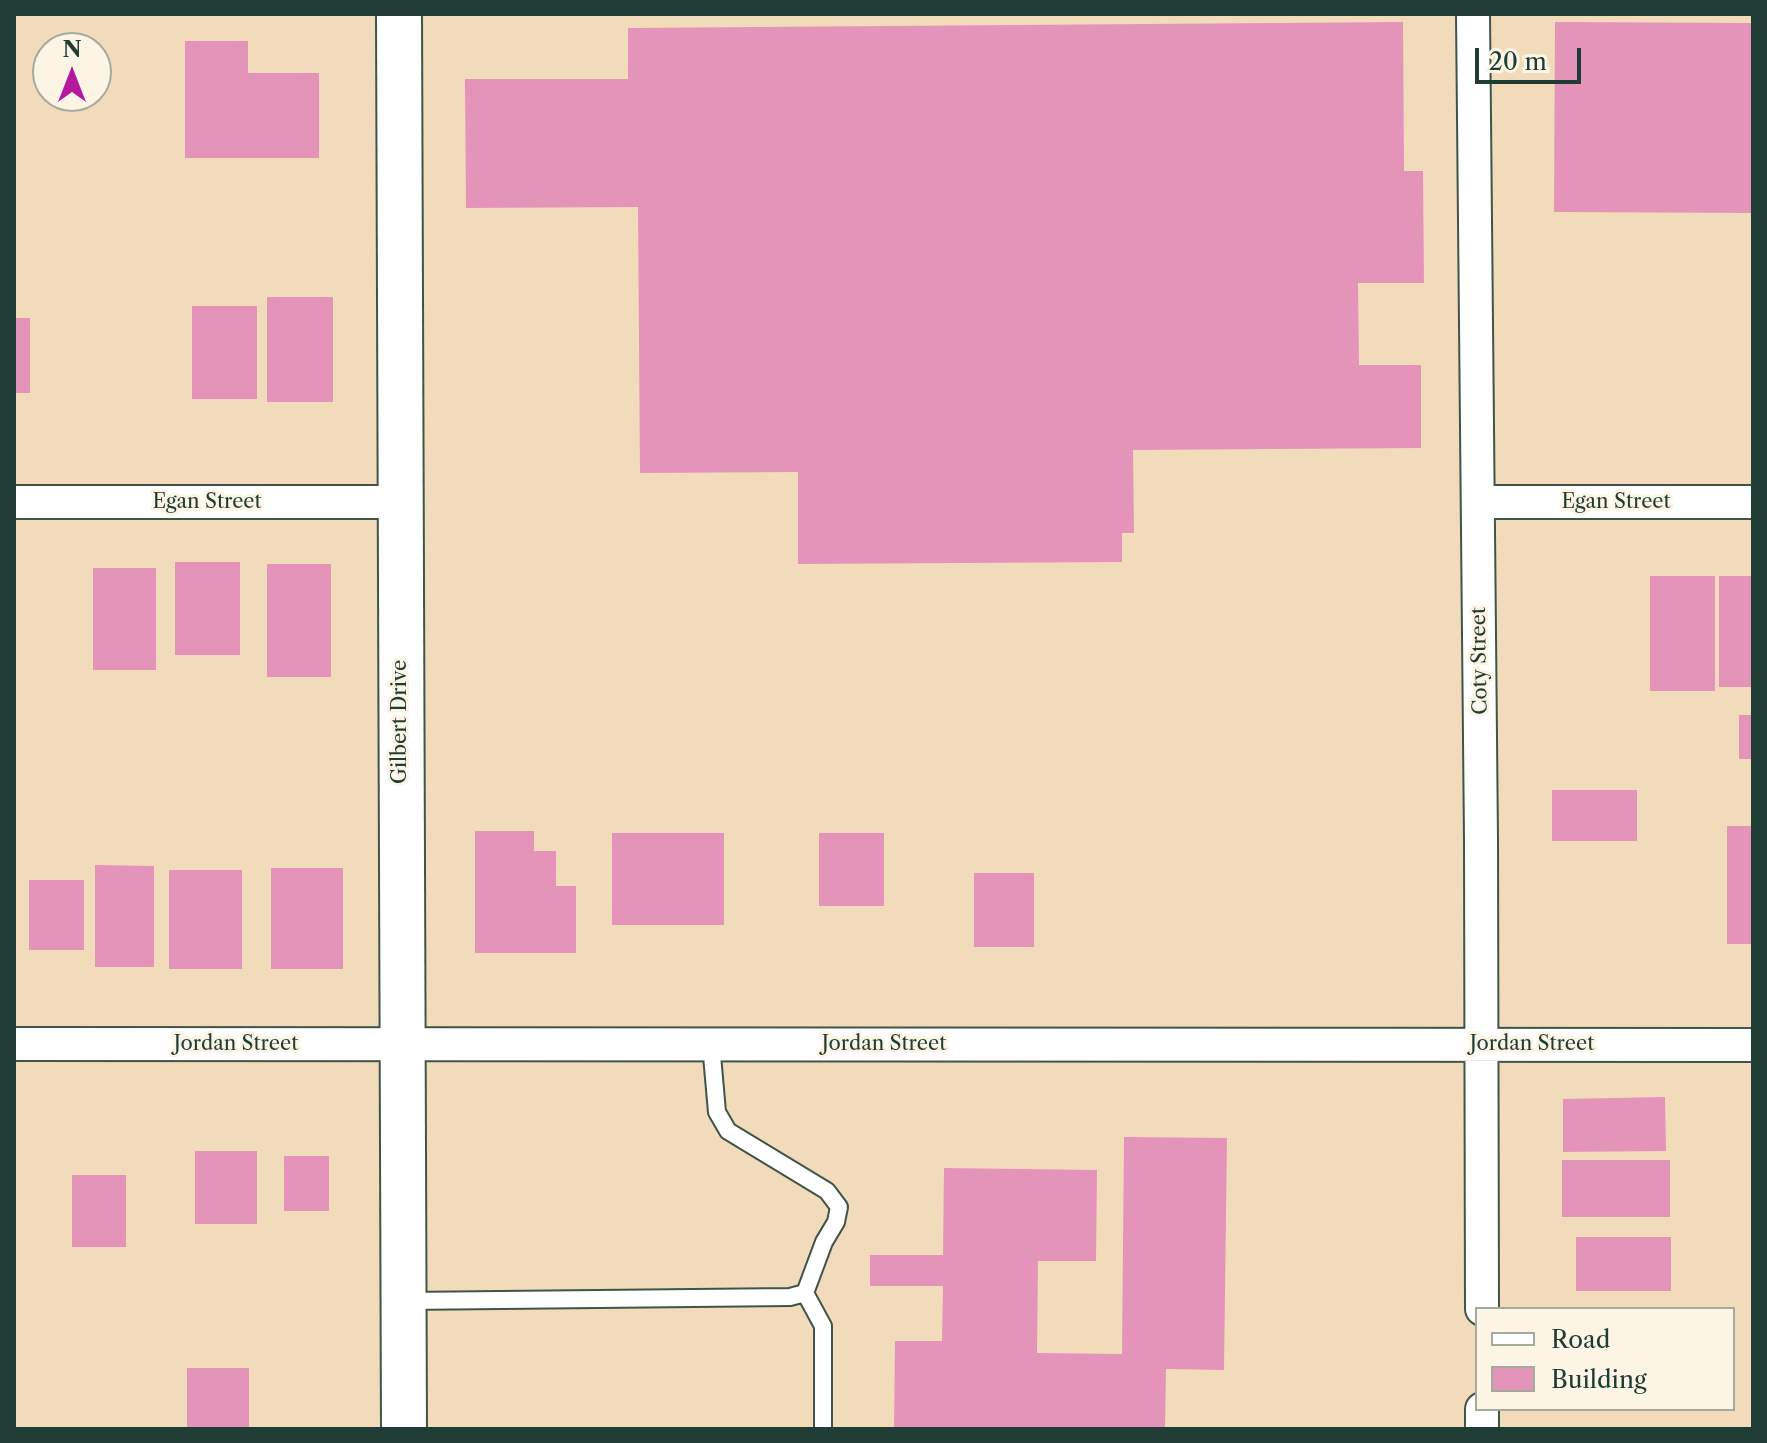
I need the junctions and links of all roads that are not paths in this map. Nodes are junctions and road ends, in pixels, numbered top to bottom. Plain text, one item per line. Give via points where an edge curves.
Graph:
1 (399, 14) edge
2 (1473, 14) edge
3 (14, 502) edge
4 (400, 502) junction
5 (1478, 502) junction
6 (1753, 502) edge
7 (14, 1044) edge
8 (401, 1044) junction
9 (711, 1044) junction
10 (1480, 1044) junction
11 (1753, 1045) edge
12 (797, 1295) junction
13 (403, 1301) junction
14 (1482, 1307) edge
15 (404, 1429) edge
16 (823, 1429) edge

1 - 4 street, Gilbert Drive
2 - 5 street, Coty Street
3 - 4 street, Egan Street
4 - 8 street, Gilbert Drive
5 - 6 street, Egan Street
5 - 10 street, Coty Street
7 - 8 street, Jordan Street
8 - 9 street, Jordan Street
8 - 13 street, Gilbert Drive
9 - 10 street, Jordan Street
9 - 12 lane via 717,1112 728,1131 827,1191 839,1207
10 - 11 street, Jordan Street
10 - 14 street, Coty Street
12 - 13 lane
12 - 16 lane via 823,1326
13 - 15 street, Gilbert Drive

